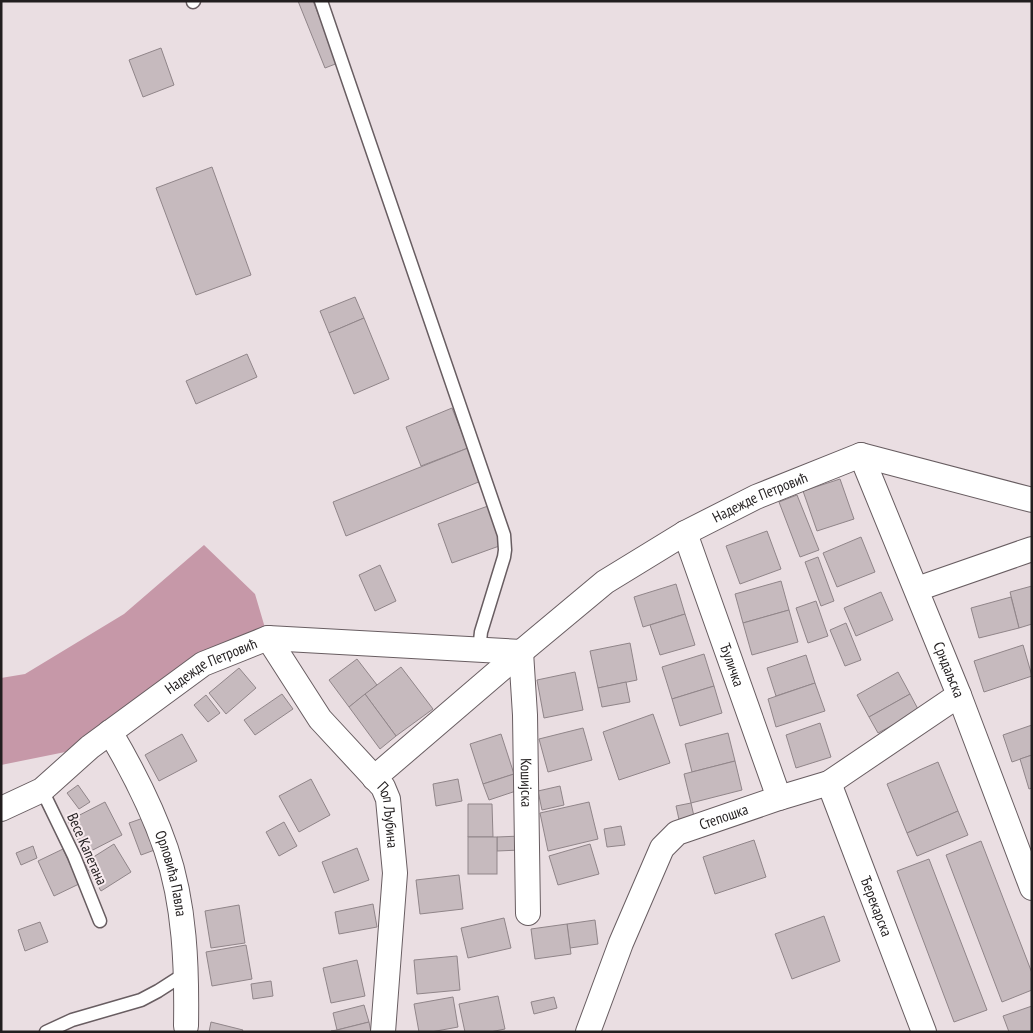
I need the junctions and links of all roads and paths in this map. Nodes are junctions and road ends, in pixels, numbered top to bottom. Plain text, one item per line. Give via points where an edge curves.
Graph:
1 (321, 1) edge
2 (861, 455) junction
3 (1032, 500) edge
4 (686, 533) junction
5 (1032, 549) edge
6 (917, 589) junction
7 (268, 638) junction
8 (479, 650) junction
9 (521, 652) junction
10 (959, 695) junction
11 (110, 732) junction
12 (374, 778) junction
13 (829, 783) junction
14 (42, 790) junction
15 (779, 798) junction
16 (1, 809) edge
17 (1032, 888) edge
18 (528, 913) dead end
19 (100, 921) dead end
20 (186, 973) junction
21 (186, 1026) dead end
22 (46, 1032) edge
23 (383, 1032) edge
24 (588, 1032) edge
25 (924, 1032) edge

1 - 8 lane via 504,535 504,558 481,632
2 - 3 street
2 - 4 street, Надежде Петровић via 756,497
2 - 6 street, Срндаљска
4 - 9 street, Надежде Петровић via 605,582
4 - 15 street, Ђуличка
5 - 6 street
6 - 10 street, Срндаљска
7 - 8 street, Надежде Петровић
7 - 11 street, Надежде Петровић via 203,664
7 - 12 street, Поп Љубина via 320,719
8 - 9 street, Надежде Петровић
9 - 12 street, Надежде Петровић
9 - 18 street, Кошијска
10 - 13 street, Степошка
10 - 17 street, Срндаљска
11 - 14 street, Надежде Петровић
11 - 20 street, Орловића Павла via 141,788 166,850 180,912
12 - 23 street, Поп Љубина via 386,791 388,799 395,873
13 - 15 street, Степошка
13 - 25 street, Ђерекарска
14 - 16 street, Надежде Петровић
14 - 19 lane, Весе Капетана via 74,856
15 - 24 street, Степошка via 677,833 662,848 621,943
20 - 21 street, Орловића Павла
20 - 22 lane via 142,1000 72,1020

